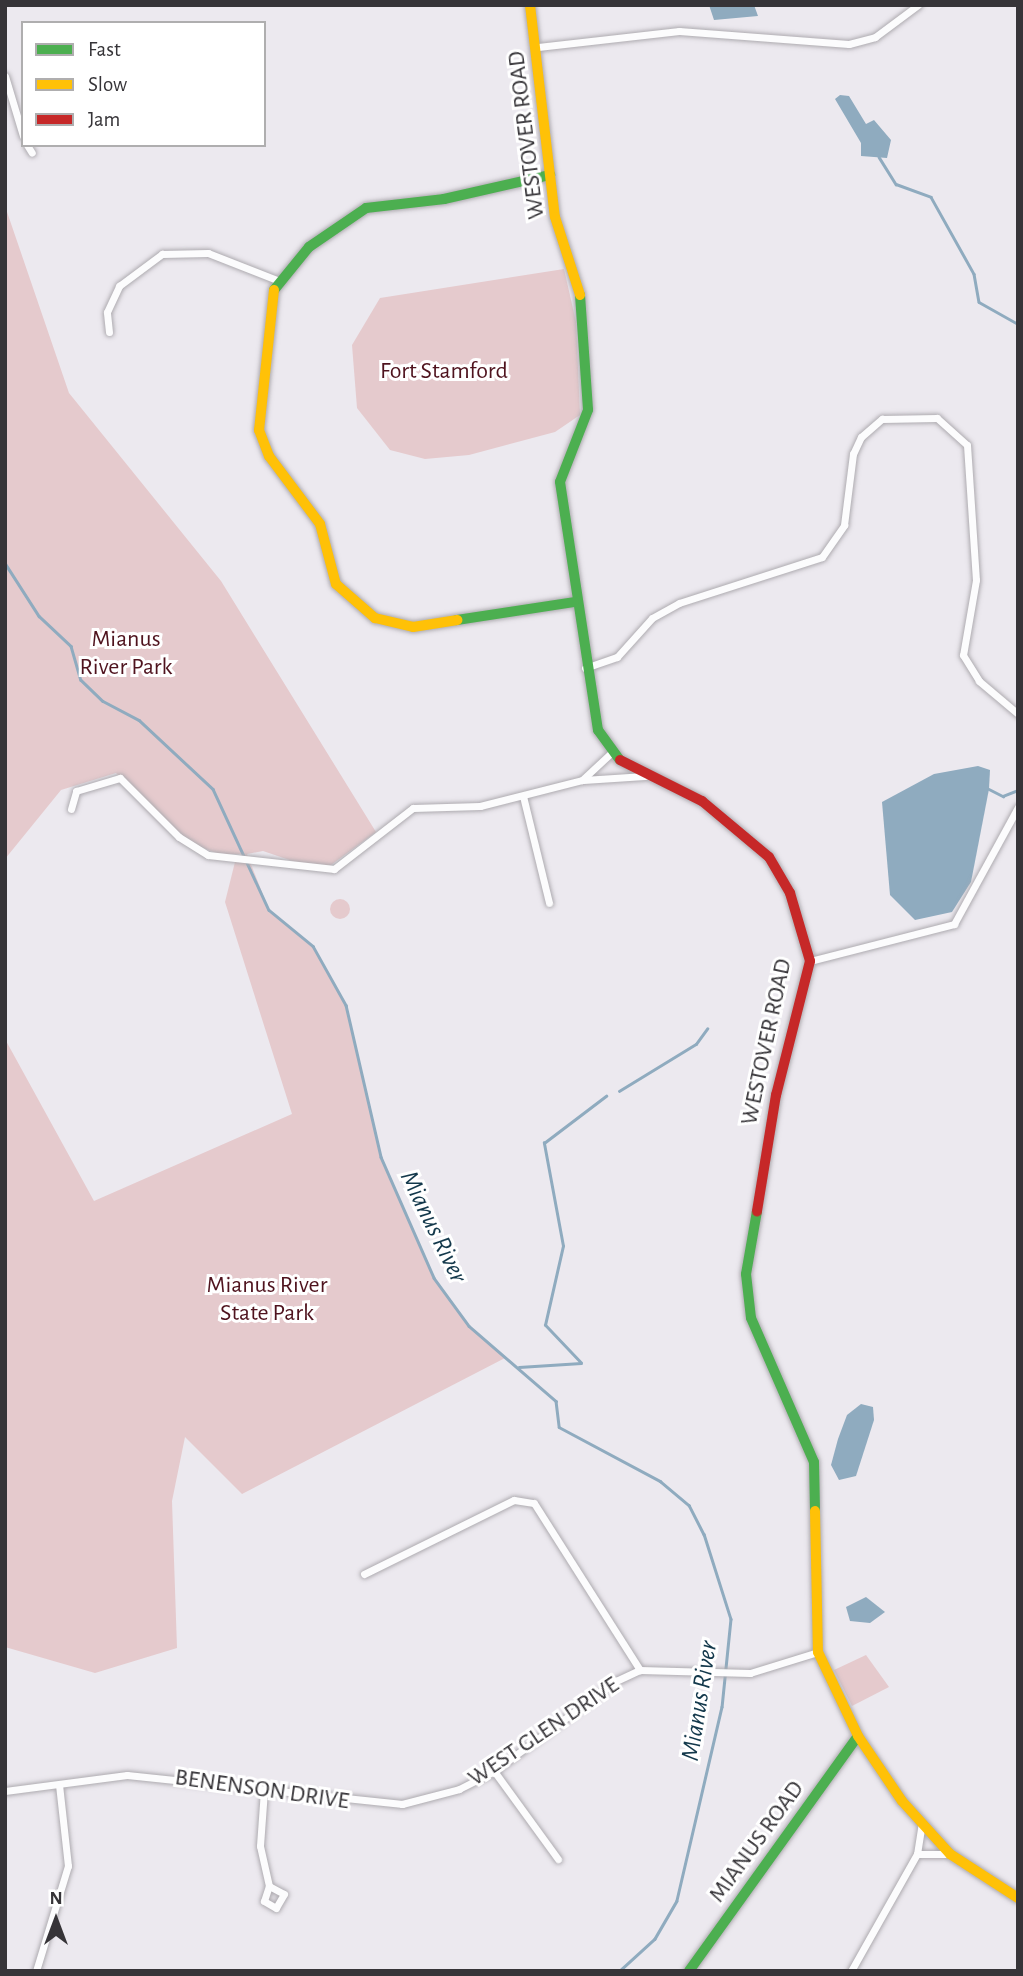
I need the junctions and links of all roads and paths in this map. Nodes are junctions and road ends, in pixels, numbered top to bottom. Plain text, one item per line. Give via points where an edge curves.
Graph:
1 (530, 5) edge
2 (919, 5) edge
3 (538, 47) junction
4 (5, 76) edge
5 (21, 129) edge
6 (28, 147) edge
7 (32, 153) dead end
8 (550, 175) junction
9 (277, 280) junction
10 (109, 332) dead end
11 (573, 602) junction
12 (585, 668) junction
13 (1018, 714) edge
14 (611, 753) junction
15 (645, 776) junction
16 (582, 780) junction
17 (523, 796) junction
18 (1018, 807) edge
19 (71, 809) dead end
20 (549, 903) dead end
21 (810, 961) junction
22 (364, 1574) dead end
23 (818, 1653) junction
24 (640, 1670) junction
25 (858, 1736) junction
26 (494, 1771) junction
27 (59, 1784) junction
28 (264, 1790) junction
29 (5, 1791) edge
30 (435, 1797) joint
31 (922, 1824) junction
32 (917, 1854) junction
33 (950, 1854) junction
34 (558, 1859) dead end
35 (270, 1886) dead end
36 (1018, 1898) edge
37 (36, 1971) edge
38 (689, 1971) edge
39 (851, 1971) edge

1 - 3 street, WESTOVER ROAD
2 - 3 street via 875,37 849,44 679,31
3 - 8 street, WESTOVER ROAD
4 - 5 street
6 - 7 street
8 - 9 street via 444,199 366,208 309,247
8 - 11 street, WESTOVER ROAD via 555,217 583,301 590,383 583,428 560,482
9 - 10 street via 208,253 162,254 118,286 107,312
9 - 11 street via 265,331 259,430 269,456 320,524 330,573 346,596 360,610 401,627
11 - 12 street, WESTOVER ROAD
12 - 13 street via 617,657 652,618 679,603 822,556 844,525 853,454 861,438 882,419 937,418 967,445 976,580 963,655 979,681
12 - 14 street, WESTOVER ROAD via 598,730
14 - 15 street, WESTOVER ROAD
14 - 16 street
15 - 16 street
15 - 21 street, WESTOVER ROAD via 702,801 769,858 790,893
16 - 17 street
17 - 19 street via 413,808 334,869 302,869 257,857 219,858 188,844 120,778 76,791
17 - 20 street
18 - 21 street via 954,924
21 - 23 street, WESTOVER ROAD via 776,1095 746,1275 751,1318 814,1462
22 - 24 street via 514,1500 534,1503
23 - 24 street, WEST GLEN DRIVE via 771,1670 738,1674
23 - 25 street, WESTOVER ROAD
24 - 26 street, WEST GLEN DRIVE via 616,1681
25 - 31 street, WESTOVER ROAD
25 - 38 street, MIANUS ROAD
26 - 30 street, WEST GLEN DRIVE
26 - 34 street
27 - 28 street, BENENSON DRIVE via 127,1775 230,1781
27 - 29 street, BENENSON DRIVE
27 - 37 street via 68,1866
28 - 30 street, BENENSON DRIVE via 375,1804
28 - 35 street via 260,1846
31 - 32 street
31 - 33 street, WESTOVER ROAD
32 - 33 street
32 - 39 street
33 - 36 street, WESTOVER ROAD

